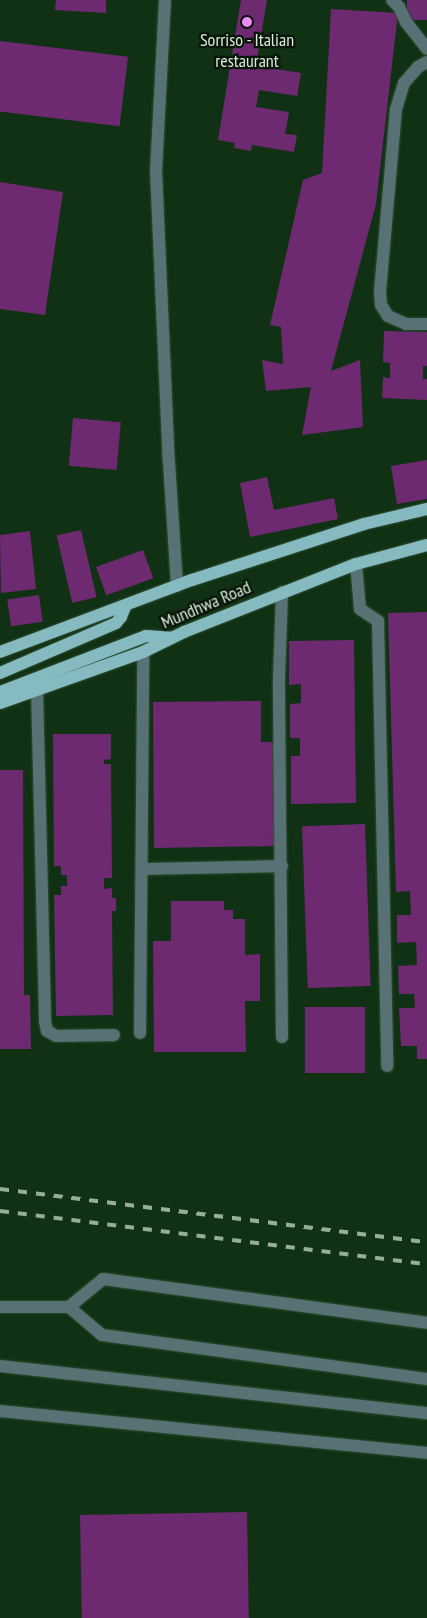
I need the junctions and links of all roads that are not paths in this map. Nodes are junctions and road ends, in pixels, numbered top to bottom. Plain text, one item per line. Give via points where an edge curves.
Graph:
1 (164, 0) edge
2 (392, 0) edge
3 (427, 49) edge
4 (427, 62) edge
5 (427, 324) edge
6 (427, 509) edge
7 (427, 545) edge
8 (356, 564) junction
9 (177, 586) junction
10 (282, 592) junction
11 (125, 606) junction
12 (172, 638) junction
13 (0, 652) edge
14 (142, 652) junction
15 (0, 673) edge
16 (37, 689) junction
17 (0, 692) edge
18 (0, 703) edge
19 (282, 866) junction
20 (142, 869) junction
21 (140, 1033) dead end
22 (114, 1034) dead end
23 (282, 1037) dead end
24 (387, 1066) dead end
25 (0, 1307) edge
26 (69, 1307) junction
27 (427, 1323) edge
28 (0, 1366) edge
29 (427, 1379) edge
30 (0, 1411) edge
31 (427, 1413) edge
32 (427, 1453) edge

1 - 9 street via 156,170 168,462
2 - 3 street
4 - 5 street via 404,83 396,109 380,291 381,305 388,316 406,324
6 - 9 main road, Mundhwa Road via 364,524
7 - 8 main road, Mundhwa Road
8 - 10 main road, Mundhwa Road
8 - 24 street via 360,610 378,621
9 - 11 main road, Mundhwa Road
10 - 12 main road, Mundhwa Road
10 - 19 street via 279,678
11 - 13 main road, Mundhwa Road
11 - 15 main road via 116,623
12 - 14 main road, Mundhwa Road
12 - 17 main road via 146,636
14 - 16 main road, Mundhwa Road
14 - 20 street
16 - 18 main road, Mundhwa Road
16 - 22 street via 47,1031 56,1036
19 - 20 street
19 - 23 street
20 - 21 street
25 - 26 street
26 - 27 street via 103,1279
26 - 29 street via 102,1335
28 - 31 street
30 - 32 street

